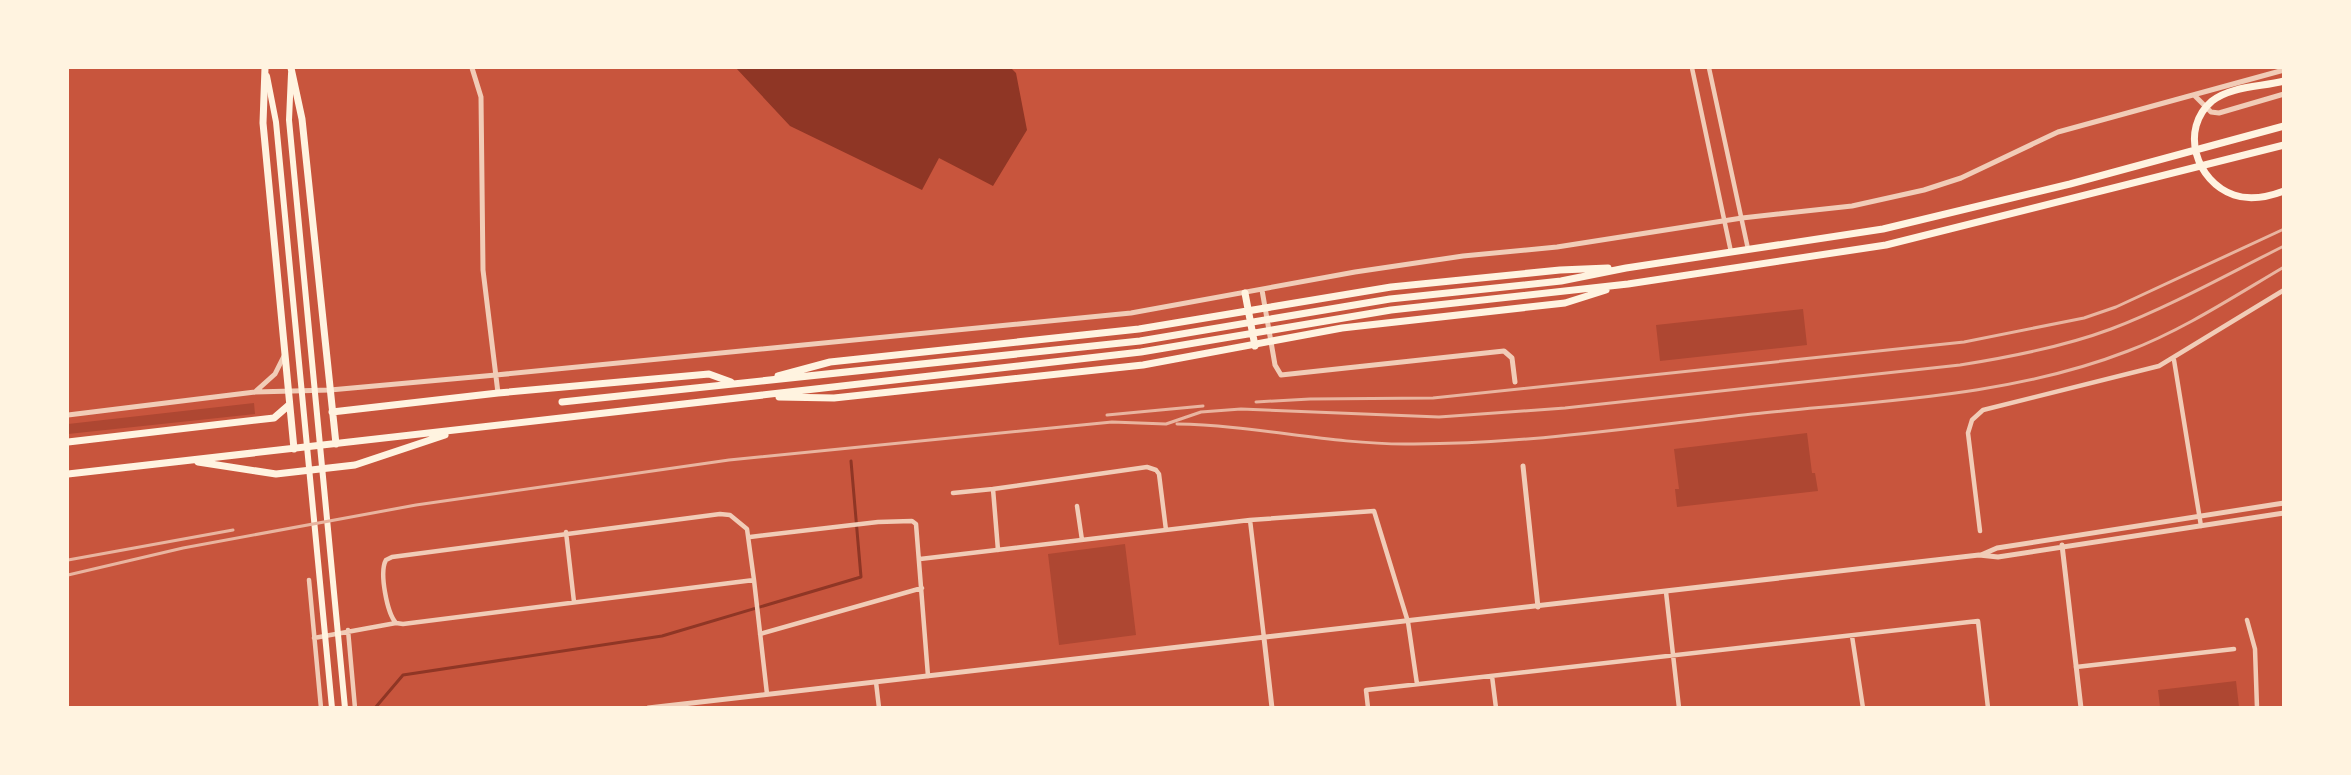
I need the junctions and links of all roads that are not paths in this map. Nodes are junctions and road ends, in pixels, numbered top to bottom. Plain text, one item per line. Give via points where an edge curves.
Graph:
1 (265, 68) edge
2 (291, 68) edge
3 (472, 68) edge
4 (1692, 68) edge
5 (1709, 68) edge
6 (2283, 70) edge
7 (2283, 81) edge
8 (2283, 94) edge
9 (2193, 95) junction
10 (2283, 126) edge
11 (2283, 145) edge
12 (2283, 191) edge
13 (1742, 218) junction
14 (1725, 221) junction
15 (1748, 249) junction
16 (1731, 252) junction
17 (1626, 268) junction
18 (1628, 284) junction
19 (1262, 290) junction
20 (2283, 290) edge
21 (1245, 293) junction
22 (1265, 308) junction
23 (1249, 311) junction
24 (1272, 343) junction
25 (1256, 346) junction
26 (285, 354) junction
27 (2174, 360) junction
28 (496, 375) junction
29 (758, 381) junction
30 (1515, 382) dead end
31 (735, 383) junction
32 (330, 390) junction
33 (255, 392) junction
34 (289, 393) junction
35 (498, 393) junction
36 (759, 397) junction
37 (562, 402) dead end
38 (290, 405) junction
39 (332, 412) junction
40 (68, 416) edge
41 (458, 430) junction
42 (68, 442) edge
43 (336, 444) junction
44 (294, 449) junction
45 (188, 461) junction
46 (1523, 465) dead end
47 (68, 474) edge
48 (993, 489) junction
49 (953, 493) dead end
50 (2283, 503) edge
51 (1077, 506) dead end
52 (2283, 513) edge
53 (2200, 516) junction
54 (1250, 520) junction
55 (2201, 526) junction
56 (1166, 530) junction
57 (1980, 531) dead end
58 (566, 532) junction
59 (750, 537) junction
60 (2061, 538) junction
61 (1082, 540) junction
62 (2063, 547) junction
63 (998, 550) junction
64 (1979, 555) junction
65 (920, 560) junction
66 (309, 580) dead end
67 (754, 580) junction
68 (922, 588) junction
69 (1666, 592) junction
70 (574, 602) junction
71 (1538, 607) junction
72 (2247, 620) dead end
73 (1408, 622) junction
74 (396, 623) junction
75 (348, 630) junction
76 (760, 634) junction
77 (1852, 636) junction
78 (314, 638) junction
79 (1264, 638) junction
80 (2234, 649) dead end
81 (1673, 656) junction
82 (2076, 667) junction
83 (928, 676) junction
84 (1492, 676) junction
85 (876, 682) junction
86 (1417, 684) junction
87 (767, 694) junction
88 (321, 708) edge
89 (332, 708) edge
90 (345, 708) edge
91 (355, 708) edge
92 (648, 708) edge
93 (879, 708) edge
94 (1272, 708) edge
95 (1368, 708) edge
96 (1496, 708) edge
97 (1679, 708) edge
98 (1863, 708) edge
99 (1988, 708) edge
100 (2081, 708) edge
101 (2257, 708) edge

1 - 26 main road via 263,123
1 - 89 main road via 276,122
2 - 32 main road via 302,119
2 - 90 main road via 289,120
3 - 28 street via 481,97 483,270
4 - 14 street
5 - 13 street
6 - 9 street
7 - 12 main road via 2226,93 2212,102 2200,117 2193,141 2205,174 2222,190 2245,198
8 - 9 street via 2219,114 2211,112
9 - 13 street via 2058,132 1961,178 1924,190 1852,206
10 - 15 main road via 1907,224
11 - 18 main road via 1886,245
13 - 14 street
13 - 15 street
14 - 16 street
14 - 19 street via 1557,247 1463,256
15 - 16 main road
16 - 17 main road
17 - 22 main road via 1560,270 1391,287
17 - 29 main road via 1561,281 1390,298 1140,341
18 - 24 main road via 1564,303 1395,321
18 - 36 main road via 1391,310 1141,352
19 - 21 street
19 - 22 street
20 - 27 street
21 - 23 main road
21 - 28 street via 1131,313
22 - 23 main road
22 - 24 street
23 - 25 main road
23 - 29 main road via 1139,328 830,362
24 - 25 main road
24 - 30 street via 1275,365 1281,375 1504,351 1512,357
25 - 36 main road via 1143,365 846,397
26 - 33 street via 275,374
26 - 34 main road
27 - 53 street
27 - 57 street via 2127,376 1983,410 1972,420 1968,433
28 - 32 street
28 - 35 street
29 - 31 main road
31 - 35 main road via 709,374
31 - 37 main road
32 - 34 street
32 - 39 main road
33 - 34 street
33 - 40 street
34 - 38 main road
35 - 39 main road
36 - 41 main road
38 - 42 main road via 274,418
38 - 44 main road
39 - 43 main road
41 - 43 main road
41 - 45 main road via 355,465 276,474
43 - 44 main road
44 - 45 main road
45 - 47 main road
46 - 71 street
48 - 49 street
48 - 56 street via 1152,468 1159,474
48 - 63 street
50 - 53 street
51 - 61 street
52 - 55 street
53 - 55 street
53 - 60 street
54 - 56 street
54 - 73 street via 1374,511
54 - 79 street
55 - 62 street
56 - 61 street
58 - 59 street via 720,514 730,515 741,523
58 - 70 street
58 - 74 street via 386,560 382,570 389,612
59 - 65 street via 912,521 916,524
59 - 67 street
60 - 62 street
60 - 64 street via 1997,548
61 - 63 street
62 - 64 street via 1998,557
62 - 82 street
63 - 65 street
64 - 69 street
65 - 68 street
66 - 78 street
67 - 70 street
67 - 76 street
68 - 76 street
68 - 83 street
69 - 71 street
69 - 81 street
70 - 74 street
71 - 73 street
72 - 101 street via 2255,649
73 - 79 street
73 - 86 street
74 - 75 street
75 - 78 street
75 - 91 street
76 - 87 street
77 - 81 street
77 - 98 street
77 - 99 street via 1978,621
78 - 88 street
79 - 83 street
79 - 94 street
80 - 82 street
81 - 84 street
81 - 97 street
82 - 100 street
83 - 85 street
84 - 86 street
84 - 96 street
85 - 87 street
85 - 93 street
86 - 95 street via 1366,690
87 - 92 street

